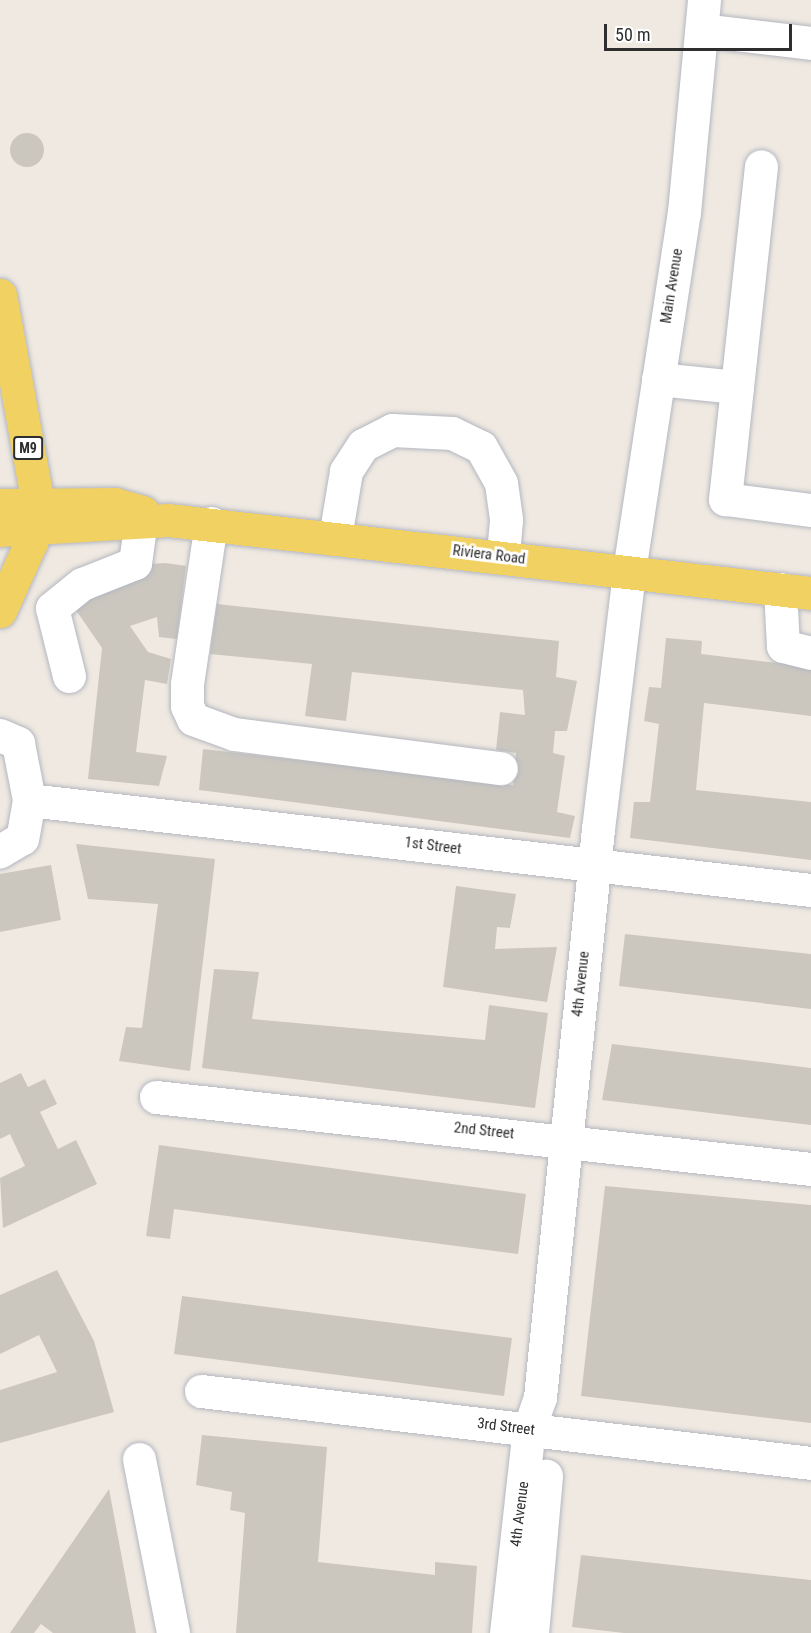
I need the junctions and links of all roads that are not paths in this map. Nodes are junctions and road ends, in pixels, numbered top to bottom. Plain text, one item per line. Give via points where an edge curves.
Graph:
1 (703, 15) edge
2 (811, 43) edge
3 (761, 166) dead end
4 (0, 296) edge
5 (658, 380) junction
6 (737, 387) junction
7 (0, 505) edge
8 (811, 510) edge
9 (36, 518) junction
10 (150, 518) junction
11 (211, 523) junction
12 (0, 530) edge
13 (334, 537) junction
14 (503, 557) junction
15 (629, 571) junction
16 (796, 591) edge
17 (0, 611) edge
18 (811, 653) edge
19 (69, 676) dead end
20 (0, 735) edge
21 (501, 768) dead end
22 (42, 801) junction
23 (0, 851) edge
24 (593, 864) junction
25 (811, 890) edge
26 (156, 1097) dead end
27 (564, 1140) junction
28 (811, 1169) edge
29 (201, 1391) dead end
30 (540, 1431) junction
31 (139, 1459) dead end
32 (811, 1463) edge
33 (173, 1633) edge
34 (506, 1633) edge
35 (532, 1633) edge

1 - 2 street
1 - 5 street, Main Avenue via 684,212
3 - 6 street
4 - 9 main road, M9
5 - 6 street
5 - 15 street, Main Avenue
6 - 8 street via 725,499
7 - 9 main road, Riviera Road
9 - 10 main road, Riviera Road via 115,504
9 - 12 main road, Riviera Road
9 - 17 main road
10 - 11 main road, Riviera Road
10 - 19 street via 135,563 82,584 52,608
11 - 13 main road, Riviera Road
11 - 21 street via 187,684 187,706 193,719 234,734
13 - 14 main road, Riviera Road
13 - 14 street via 346,471 363,445 392,430 452,433 481,447 501,483 506,520
14 - 15 main road, Riviera Road
15 - 16 main road, Riviera Road
15 - 24 street, 4th Avenue
16 - 18 street via 783,646
20 - 22 street via 18,743
22 - 23 street via 22,838
22 - 24 street, 1st Street
24 - 25 street, 1st Street
24 - 27 street, 4th Avenue
26 - 27 street, 2nd Street
27 - 28 street, 2nd Street
27 - 30 street, 4th Avenue
29 - 30 street, 3rd Street
30 - 32 street, 3rd Street
30 - 34 street, 4th Avenue
30 - 35 street, 4th Avenue
31 - 33 street

